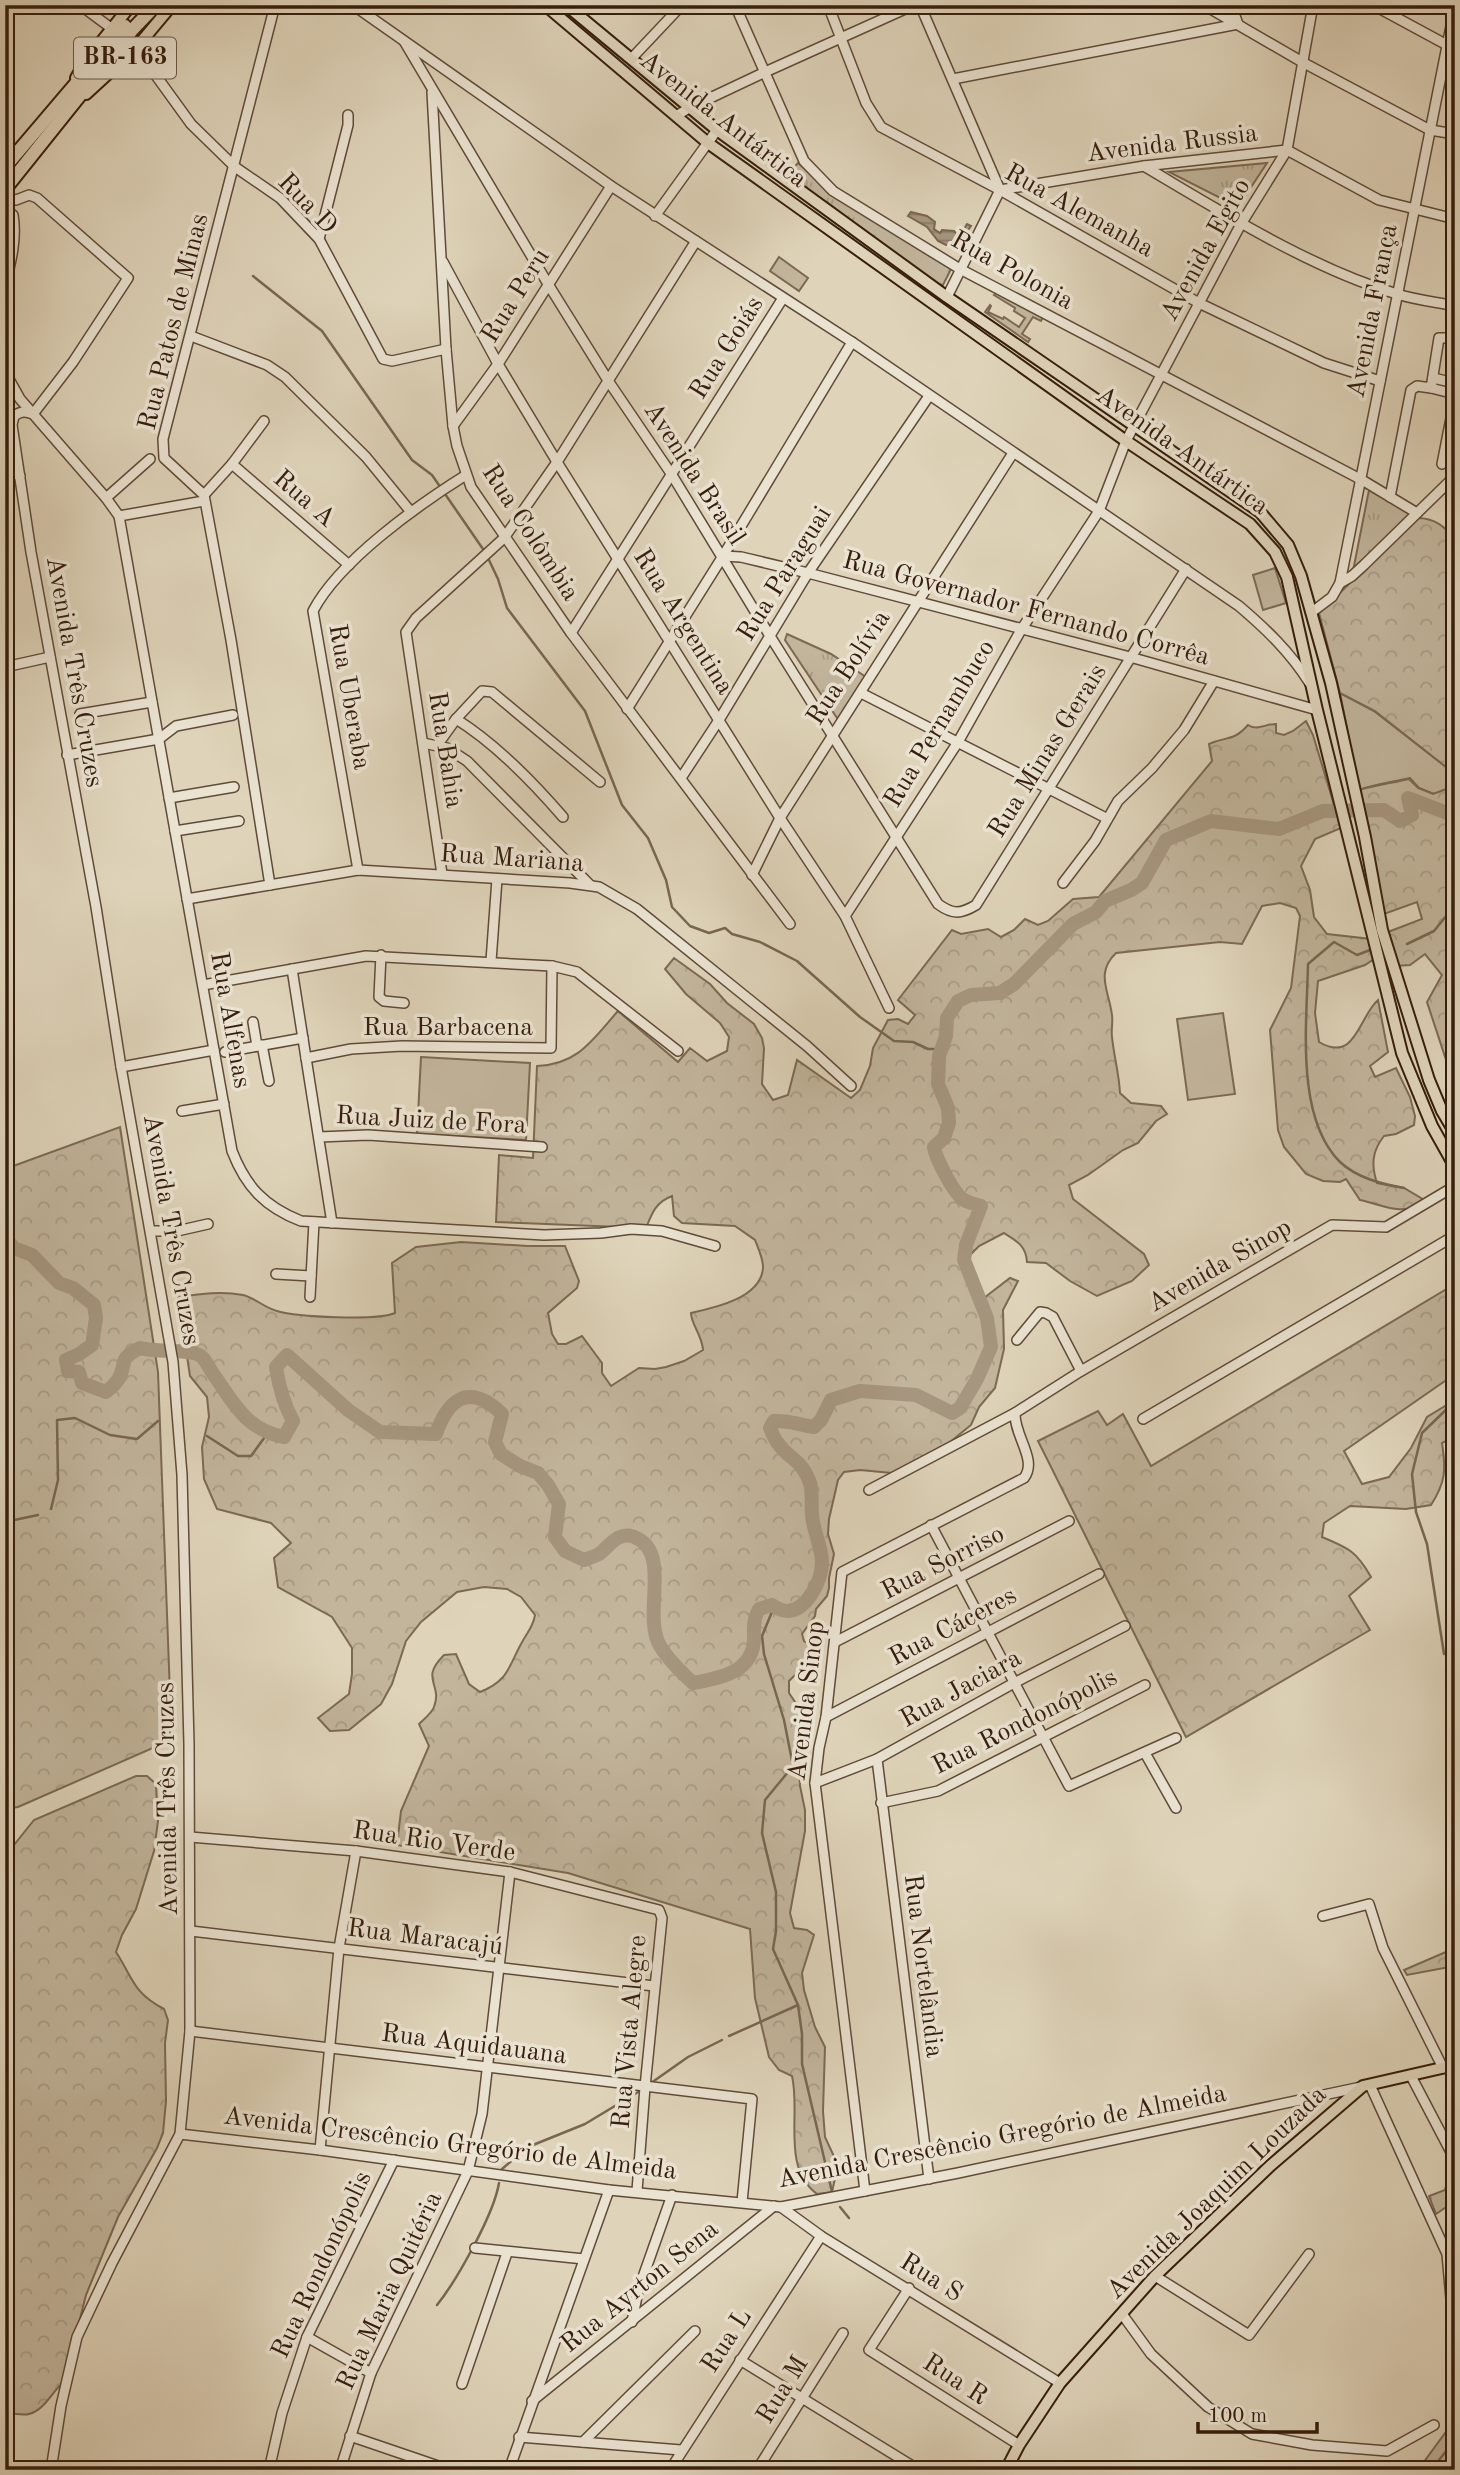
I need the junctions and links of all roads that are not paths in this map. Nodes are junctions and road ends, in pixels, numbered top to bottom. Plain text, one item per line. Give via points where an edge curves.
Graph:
1 (80, 5) edge
2 (131, 5) edge
3 (144, 5) edge
4 (156, 5) edge
5 (172, 5) edge
6 (275, 5) edge
7 (353, 5) edge
8 (545, 5) edge
9 (566, 5) edge
10 (682, 5) edge
11 (735, 5) edge
12 (828, 5) edge
13 (914, 5) edge
14 (920, 5) edge
15 (1204, 5) edge
16 (1231, 5) edge
17 (1313, 5) edge
18 (1373, 5) edge
19 (1455, 6) edge
20 (1238, 23) junction
21 (111, 29) junction
22 (841, 37) junction
23 (404, 41) junction
24 (1451, 46) edge
25 (136, 48) junction
26 (632, 58) junction
27 (1304, 62) junction
28 (763, 73) junction
29 (953, 79) junction
30 (431, 91) junction
31 (69, 101) junction
32 (689, 108) junction
33 (676, 116) junction
34 (348, 120) dead end
35 (1430, 130) junction
36 (717, 131) junction
37 (1455, 134) edge
38 (708, 144) junction
39 (1286, 150) junction
40 (1144, 166) junction
41 (5, 167) edge
42 (235, 167) junction
43 (611, 187) junction
44 (5, 189) edge
45 (1000, 190) junction
46 (5, 198) edge
47 (16, 200) junction
48 (1413, 210) junction
49 (9, 212) edge
50 (655, 216) junction
51 (1455, 219) edge
52 (1241, 223) junction
53 (319, 239) junction
54 (696, 241) junction
55 (441, 259) junction
56 (960, 269) junction
57 (548, 284) junction
58 (5, 285) edge
59 (1399, 295) junction
60 (947, 297) junction
61 (783, 298) junction
62 (1199, 303) junction
63 (1455, 306) edge
64 (998, 331) junction
65 (191, 335) junction
66 (1455, 338) edge
67 (852, 342) junction
68 (988, 342) junction
69 (446, 349) junction
70 (498, 364) junction
71 (5, 372) edge
72 (1161, 375) junction
73 (1380, 381) junction
74 (609, 382) junction
75 (1432, 383) junction
76 (1455, 383) edge
77 (929, 396) junction
78 (1455, 396) edge
79 (33, 414) junction
80 (264, 421) dead end
81 (453, 426) junction
82 (1134, 427) junction
83 (1126, 441) junction
84 (1013, 453) junction
85 (150, 459) dead end
86 (557, 462) junction
87 (232, 464) junction
88 (1442, 464) dead end
89 (5, 469) edge
90 (466, 475) junction
91 (673, 475) junction
92 (1455, 475) edge
93 (20, 477) junction
94 (1362, 480) junction
95 (1390, 497) junction
96 (107, 498) junction
97 (204, 498) junction
98 (1099, 511) junction
99 (411, 512) junction
100 (1417, 513) junction
101 (119, 516) junction
102 (504, 538) junction
103 (723, 556) junction
104 (619, 559) junction
105 (349, 565) junction
106 (1186, 569) junction
107 (808, 573) junction
108 (1340, 583) junction
109 (917, 601) junction
110 (1312, 612) junction
111 (1296, 619) junction
112 (1021, 630) junction
113 (570, 633) junction
114 (770, 636) junction
115 (670, 642) junction
116 (50, 657) junction
117 (1130, 657) junction
118 (5, 667) edge
119 (1214, 681) junction
120 (1311, 685) junction
121 (861, 693) junction
122 (152, 702) junction
123 (627, 709) junction
124 (1317, 710) junction
125 (80, 714) dead end
126 (233, 715) dead end
127 (456, 719) junction
128 (719, 720) junction
129 (832, 735) junction
130 (159, 739) junction
131 (958, 742) junction
132 (423, 743) junction
133 (438, 744) junction
134 (67, 755) junction
135 (681, 778) junction
136 (600, 782) dead end
137 (234, 786) dead end
138 (1049, 789) junction
139 (169, 798) junction
140 (563, 817) dead end
141 (780, 818) junction
142 (1106, 818) junction
143 (239, 821) dead end
144 (175, 831) junction
145 (896, 838) junction
146 (358, 870) junction
147 (442, 874) junction
148 (752, 875) junction
149 (497, 879) junction
150 (1063, 883) dead end
151 (270, 885) junction
152 (591, 886) junction
153 (187, 899) junction
154 (962, 914) joint
155 (845, 916) junction
156 (790, 924) dead end
157 (381, 956) junction
158 (491, 961) junction
159 (552, 966) junction
160 (292, 969) junction
161 (202, 985) junction
162 (404, 1003) dead end
163 (889, 1008) dead end
164 (253, 1022) dead end
165 (303, 1038) junction
166 (260, 1046) junction
167 (214, 1050) junction
168 (678, 1051) dead end
169 (225, 1052) dead end
170 (306, 1058) junction
171 (121, 1067) junction
172 (269, 1081) dead end
173 (851, 1086) dead end
174 (224, 1104) junction
175 (182, 1111) dead end
176 (1455, 1133) edge
177 (319, 1137) junction
178 (542, 1147) dead end
179 (1455, 1167) edge
180 (1455, 1186) edge
181 (314, 1222) junction
182 (332, 1223) junction
183 (208, 1224) dead end
184 (151, 1231) junction
185 (1455, 1238) edge
186 (715, 1245) dead end
187 (276, 1274) dead end
188 (311, 1276) junction
189 (310, 1297) dead end
190 (1017, 1340) dead end
191 (1081, 1371) junction
192 (1015, 1413) junction
193 (1143, 1419) dead end
194 (869, 1490) dead end
195 (1069, 1521) dead end
196 (931, 1525) junction
197 (1099, 1574) dead end
198 (960, 1577) junction
199 (1125, 1626) dead end
200 (988, 1632) junction
201 (835, 1642) junction
202 (1014, 1683) junction
203 (1145, 1685) dead end
204 (826, 1717) junction
205 (1042, 1737) junction
206 (1176, 1738) dead end
207 (1145, 1753) junction
208 (877, 1759) junction
209 (815, 1783) junction
210 (881, 1803) junction
211 (1176, 1808) dead end
212 (190, 1837) junction
213 (356, 1851) junction
214 (510, 1872) junction
215 (1322, 1916) dead end
216 (662, 1918) joint
217 (191, 1930) junction
218 (339, 1948) junction
219 (498, 1968) junction
220 (654, 1986) junction
221 (190, 2031) junction
222 (328, 2048) junction
223 (1455, 2065) edge
224 (488, 2068) junction
225 (1443, 2068) junction
226 (1411, 2076) junction
227 (1366, 2086) junction
228 (645, 2087) junction
229 (180, 2134) junction
230 (320, 2150) junction
231 (1453, 2156) edge
232 (394, 2160) junction
233 (468, 2171) junction
234 (929, 2179) junction
235 (609, 2190) junction
236 (638, 2191) junction
237 (865, 2191) junction
238 (672, 2195) junction
239 (742, 2202) junction
240 (778, 2206) junction
241 (821, 2236) junction
242 (475, 2248) dead end
243 (507, 2253) junction
244 (1309, 2254) dead end
245 (584, 2259) junction
246 (1155, 2276) junction
247 (908, 2288) junction
248 (1122, 2314) junction
249 (632, 2322) junction
250 (695, 2331) dead end
251 (844, 2333) dead end
252 (307, 2337) junction
253 (740, 2360) junction
254 (371, 2372) junction
255 (461, 2384) dead end
256 (1060, 2384) junction
257 (803, 2397) junction
258 (532, 2401) junction
259 (1434, 2425) dead end
260 (1453, 2432) edge
261 (350, 2436) junction
262 (519, 2437) junction
263 (583, 2442) junction
264 (1019, 2445) junction
265 (1453, 2448) edge
266 (681, 2451) junction
267 (441, 2467) dead end
268 (51, 2470) edge
269 (269, 2470) edge
270 (340, 2470) edge
271 (509, 2470) edge
272 (670, 2470) edge
273 (758, 2470) edge
274 (919, 2470) edge
275 (1006, 2470) edge
276 (1454, 2470) edge

1 - 21 street
2 - 21 main road, BR-163
3 - 31 highway, BR-163
4 - 31 highway, BR-163
5 - 25 main road, BR-163
6 - 42 street, Rua Patos de Minas
7 - 23 street
8 - 33 main road, Avenida Antártica
9 - 26 main road, Avenida Antártica
10 - 26 street
11 - 28 street, Rua Polonia
12 - 22 street, Rua Alemanha
13 - 22 street
14 - 29 street
15 - 20 street
16 - 20 street
17 - 27 street, Avenida Egito
18 - 24 street
19 - 24 street, Avenida França
20 - 27 street
20 - 29 street
21 - 31 main road, BR-163 via 85,62
22 - 28 street
22 - 45 street, Rua Alemanha via 866,103 881,127
23 - 30 street, Avenida Brasil
23 - 43 street
24 - 35 street, Avenida França
25 - 31 main road, BR-163
25 - 42 street, Rua D via 191,124
26 - 32 main road, Avenida Antártica
27 - 35 street
27 - 39 street, Avenida Egito
28 - 32 street
28 - 56 street, Rua Polonia via 804,161 821,180
29 - 45 street
30 - 55 street, Rua Colômbia
30 - 57 street, Avenida Brasil
31 - 41 highway, BR-163
31 - 44 highway, BR-163
32 - 33 street
32 - 36 main road, Avenida Antártica
33 - 38 main road, Avenida Antártica
34 - 53 street
35 - 37 street
35 - 48 street, Avenida França
36 - 38 street
36 - 60 main road, Avenida Antártica
38 - 50 street
38 - 68 main road, Avenida Antártica
39 - 40 street, Avenida Russia
39 - 48 street, Avenida Russia via 1379,200
39 - 52 street, Avenida Egito
40 - 45 street, Avenida Russia
40 - 52 street
42 - 53 street, Rua D via 280,198
42 - 65 street, Rua Patos de Minas
43 - 50 street
43 - 57 street, Rua Peru
45 - 56 street
45 - 62 street, Rua Alemanha
46 - 47 street
47 - 49 street
47 - 79 street via 29,195 37,198 128,278
48 - 51 street, Avenida Russia
48 - 59 street, Avenida França
49 - 58 street via 14,238
50 - 54 street
52 - 59 street via 1352,278
52 - 62 street, Avenida Egito
53 - 69 street, Rua D via 383,359
54 - 61 street
54 - 74 street
55 - 69 street, Rua Colômbia
55 - 70 street, Rua Argentina
56 - 60 street
56 - 72 street, Rua Polonia
57 - 70 street, Rua Peru
57 - 74 street, Avenida Brasil
59 - 63 street
59 - 73 street, Avenida França
60 - 64 main road, Avenida Antártica
61 - 67 street
61 - 91 street, Rua Goiás
62 - 72 street, Avenida Egito
62 - 73 street, Rua Alemanha via 1324,363
64 - 68 main road
64 - 82 main road, Avenida Antártica
65 - 97 street, Rua Patos de Minas via 163,439 164,458
65 - 99 street via 267,365 285,377 366,457
66 - 75 street via 1440,338
67 - 77 street
67 - 103 street
68 - 83 main road, Avenida Antártica
69 - 81 street, Rua Colômbia
70 - 81 street, Rua Peru
70 - 86 street, Rua Argentina
71 - 79 street
72 - 82 street, Avenida Egito
72 - 94 street, Rua Polonia
73 - 94 street, Avenida França
74 - 86 street
74 - 91 street, Avenida Brasil
75 - 76 street
75 - 78 street
75 - 95 street via 1411,390
77 - 84 street
77 - 107 street, Rua Paraguai
78 - 88 street
79 - 93 street, Avenida Três Cruzes via 22,411 12,420
79 - 96 street, Rua Alfenas
80 - 87 street
81 - 90 street, Rua Colômbia
82 - 83 street, Avenida Egito
82 - 110 main road, Avenida Antártica via 1259,512 1296,560
83 - 98 street, Rua Pernambuco
83 - 111 main road, Avenida Antártica via 1265,537 1287,577
84 - 98 street
84 - 109 street, Rua Bolívia
85 - 96 street
86 - 102 street
86 - 104 street, Rua Argentina
87 - 97 street
87 - 105 street, Rua A
89 - 93 street
90 - 99 street, Rua Uberaba
90 - 102 street, Rua Colômbia
91 - 103 street, Avenida Brasil
91 - 104 street, Rua Goiás
92 - 100 street
93 - 116 street, Avenida Três Cruzes
94 - 95 street
94 - 108 street, Avenida França
95 - 100 street
96 - 101 street, Rua Alfenas
97 - 101 street
97 - 151 street
98 - 106 street
98 - 112 street, Rua Pernambuco
99 - 105 street, Rua Uberaba
100 - 108 street
101 - 122 street, Rua Alfenas
102 - 113 street, Rua Colômbia
102 - 132 street, Rua Bahia via 406,632
103 - 107 street, Rua Governador Fernando Corrêa
103 - 114 street, Avenida Brasil
103 - 115 street
104 - 113 street, Rua Goiás
104 - 115 street, Rua Argentina
105 - 146 street, Rua Uberaba via 313,611
106 - 117 street, Rua Minas Gerais
106 - 120 street via 1257,622 1291,656
107 - 109 street, Rua Governador Fernando Corrêa
107 - 114 street, Rua Paraguai
108 - 110 street via 1332,597
109 - 112 street, Rua Governador Fernando Corrêa
109 - 121 street, Rua Bolívia
110 - 111 main road
110 - 176 main road, Avenida Antártica via 1365,836 1382,930 1429,1080
111 - 120 main road, Avenida Antártica
112 - 117 street, Rua Governador Fernando Corrêa
112 - 131 street, Rua Pernambuco
113 - 123 street, Rua Colômbia
114 - 128 street, Rua Paraguai
114 - 129 street, Avenida Brasil
115 - 123 street
115 - 128 street, Rua Argentina
116 - 118 street
116 - 134 street, Avenida Três Cruzes
117 - 119 street, Rua Governador Fernando Corrêa
117 - 138 street, Rua Minas Gerais
119 - 124 street, Rua Governador Fernando Corrêa
119 - 142 street via 1184,730
120 - 124 main road, Avenida Antártica
121 - 129 street, Rua Bolívia
121 - 131 street
122 - 125 street
122 - 130 street, Rua Alfenas
123 - 135 street, Rua Colômbia
124 - 179 main road, Avenida Antártica via 1402,1053 1432,1126
126 - 130 street via 176,726
127 - 133 street
127 - 136 street via 482,691 492,692
127 - 140 street via 475,731
128 - 135 street, Rua Paraguai
128 - 141 street, Rua Argentina
129 - 141 street, Rua Bolívia
129 - 145 street, Avenida Brasil
130 - 134 street
130 - 139 street, Rua Alfenas
131 - 138 street
131 - 145 street, Rua Pernambuco
132 - 133 street
132 - 147 street, Rua Bahia
133 - 152 street via 467,761
134 - 171 street, Avenida Três Cruzes
135 - 148 street, Rua Colômbia
137 - 139 street
138 - 142 street
138 - 154 street, Rua Minas Gerais via 976,905
139 - 144 street, Rua Alfenas
141 - 148 street, Rua Bolívia
141 - 155 street, Rua Argentina
142 - 150 street via 1095,841
143 - 144 street
144 - 153 street, Rua Alfenas
145 - 154 street, Avenida Brasil via 938,904
145 - 155 street, Rua Pernambuco
146 - 147 street, Rua Mariana
146 - 151 street, Rua Mariana
147 - 149 street, Rua Mariana
148 - 156 street, Rua Colômbia
149 - 152 street, Rua Mariana
149 - 158 street
151 - 153 street, Rua Mariana
152 - 173 street, Rua Mariana via 637,909 665,930
153 - 161 street, Rua Alfenas
155 - 163 street, Rua Argentina
157 - 158 street
157 - 160 street
157 - 162 street via 379,997 384,1002
158 - 159 street
159 - 168 street via 578,972
159 - 170 street, Rua Barbacena via 551,1048 402,1046
160 - 161 street
160 - 165 street
161 - 167 street, Rua Alfenas
164 - 166 street
165 - 166 street
165 - 170 street
166 - 169 street
166 - 172 street
167 - 171 street
167 - 174 street, Rua Alfenas
170 - 177 street
171 - 184 street, Avenida Três Cruzes
174 - 175 street
174 - 181 street, Rua Alfenas via 232,1151 246,1181 277,1212
177 - 178 street, Rua Juiz de Fora via 368,1135
177 - 182 street
180 - 191 street, Avenida Sinop via 1385,1227 1332,1225
181 - 182 street, Rua Alfenas
181 - 188 street
182 - 186 street, Rua Alfenas via 544,1235 631,1228
183 - 184 street
184 - 212 street, Avenida Três Cruzes via 173,1362 184,1515
185 - 193 street
187 - 188 street
188 - 189 street
190 - 191 street via 1040,1312 1046,1312
191 - 192 street, Avenida Sinop
192 - 194 street, Avenida Sinop
192 - 196 street, Avenida Sinop via 1016,1432 1030,1463 1024,1478
195 - 198 street, Rua Sorriso
196 - 198 street
196 - 201 street, Avenida Sinop via 842,1572
197 - 200 street, Rua Cáceres
198 - 200 street
198 - 201 street, Rua Sorriso
199 - 202 street, Rua Jaciara
200 - 202 street
200 - 204 street, Rua Cáceres
201 - 204 street, Avenida Sinop
202 - 205 street
202 - 208 street, Rua Jaciara
203 - 205 street, Rua Rondonópolis
204 - 209 street, Avenida Sinop
205 - 207 street via 1069,1786
205 - 210 street, Rua Rondonópolis via 938,1791
206 - 207 street
207 - 211 street
208 - 209 street, Rua Jaciara
208 - 210 street, Rua Nortelândia
209 - 237 street, Avenida Sinop
210 - 234 street, Rua Nortelândia
212 - 213 street, Rua Rio Verde
212 - 217 street, Avenida Três Cruzes
213 - 214 street, Rua Rio Verde
213 - 218 street
214 - 216 street, Rua Rio Verde via 659,1910
214 - 219 street, Rua Maria Quitéria
215 - 225 street via 1369,1903 1383,1948
216 - 220 street, Rua Vista Alegre
217 - 218 street, Rua Maracajú
217 - 221 street, Avenida Três Cruzes
218 - 219 street, Rua Maracajú
218 - 222 street
219 - 220 street, Rua Maracajú
219 - 224 street, Rua Maria Quitéria
220 - 228 street, Rua Vista Alegre
221 - 222 street, Rua Aquidauana
221 - 229 street, Avenida Três Cruzes
222 - 224 street, Rua Aquidauana
222 - 230 street
223 - 225 main road, Avenida Crescêncio Gregório de Almeida
224 - 228 street, Rua Aquidauana
224 - 233 street, Rua Maria Quitéria
225 - 226 main road, Avenida Crescêncio Gregório de Almeida
226 - 227 main road, Avenida Crescêncio Gregório de Almeida
226 - 231 street
227 - 234 street, Avenida Crescêncio Gregório de Almeida
227 - 246 main road, Avenida Joaquim Louzada via 1270,2166
227 - 260 street via 1447,2253 1453,2321
228 - 236 street, Rua Vista Alegre
228 - 239 street, Rua Aquidauana via 752,2099
229 - 230 street, Avenida Crescêncio Gregório de Almeida
229 - 268 street via 77,2337
230 - 232 street, Avenida Crescêncio Gregório de Almeida
232 - 233 street, Avenida Crescêncio Gregório de Almeida
232 - 252 street, Rua Rondonópolis
233 - 235 street, Avenida Crescêncio Gregório de Almeida
233 - 254 street, Rua Maria Quitéria
234 - 237 street, Avenida Crescêncio Gregório de Almeida
235 - 236 street, Avenida Crescêncio Gregório de Almeida
235 - 245 street
236 - 238 street, Avenida Crescêncio Gregório de Almeida
237 - 240 street, Avenida Crescêncio Gregório de Almeida
238 - 239 street, Avenida Crescêncio Gregório de Almeida
238 - 249 street via 638,2291
239 - 240 street, Avenida Crescêncio Gregório de Almeida
240 - 241 street, Rua S
240 - 249 street, Rua Ayrton Sena
241 - 247 street, Rua S
241 - 253 street, Rua L
242 - 243 street
243 - 245 street
243 - 255 street
244 - 246 street via 1249,2335
245 - 258 street
246 - 248 main road, Avenida Joaquim Louzada
247 - 256 street, Rua S
247 - 264 street, Rua R via 869,2350
248 - 256 main road, Avenida Joaquim Louzada
248 - 259 street via 1151,2354 1208,2407 1252,2434 1387,2451
249 - 258 street, Rua Ayrton Sena
250 - 263 street
251 - 257 street, Rua M
252 - 254 street
252 - 269 street, Rua Rondonópolis
253 - 257 street
253 - 266 street, Rua L
254 - 261 street, Rua Maria Quitéria
256 - 264 main road, Avenida Joaquim Louzada
257 - 273 street, Rua M
257 - 274 street
258 - 262 street
260 - 265 street
261 - 267 street
261 - 270 street, Rua Maria Quitéria
262 - 263 street
262 - 271 street
263 - 266 street
264 - 275 main road, Avenida Joaquim Louzada
265 - 276 street
266 - 272 street, Rua L

